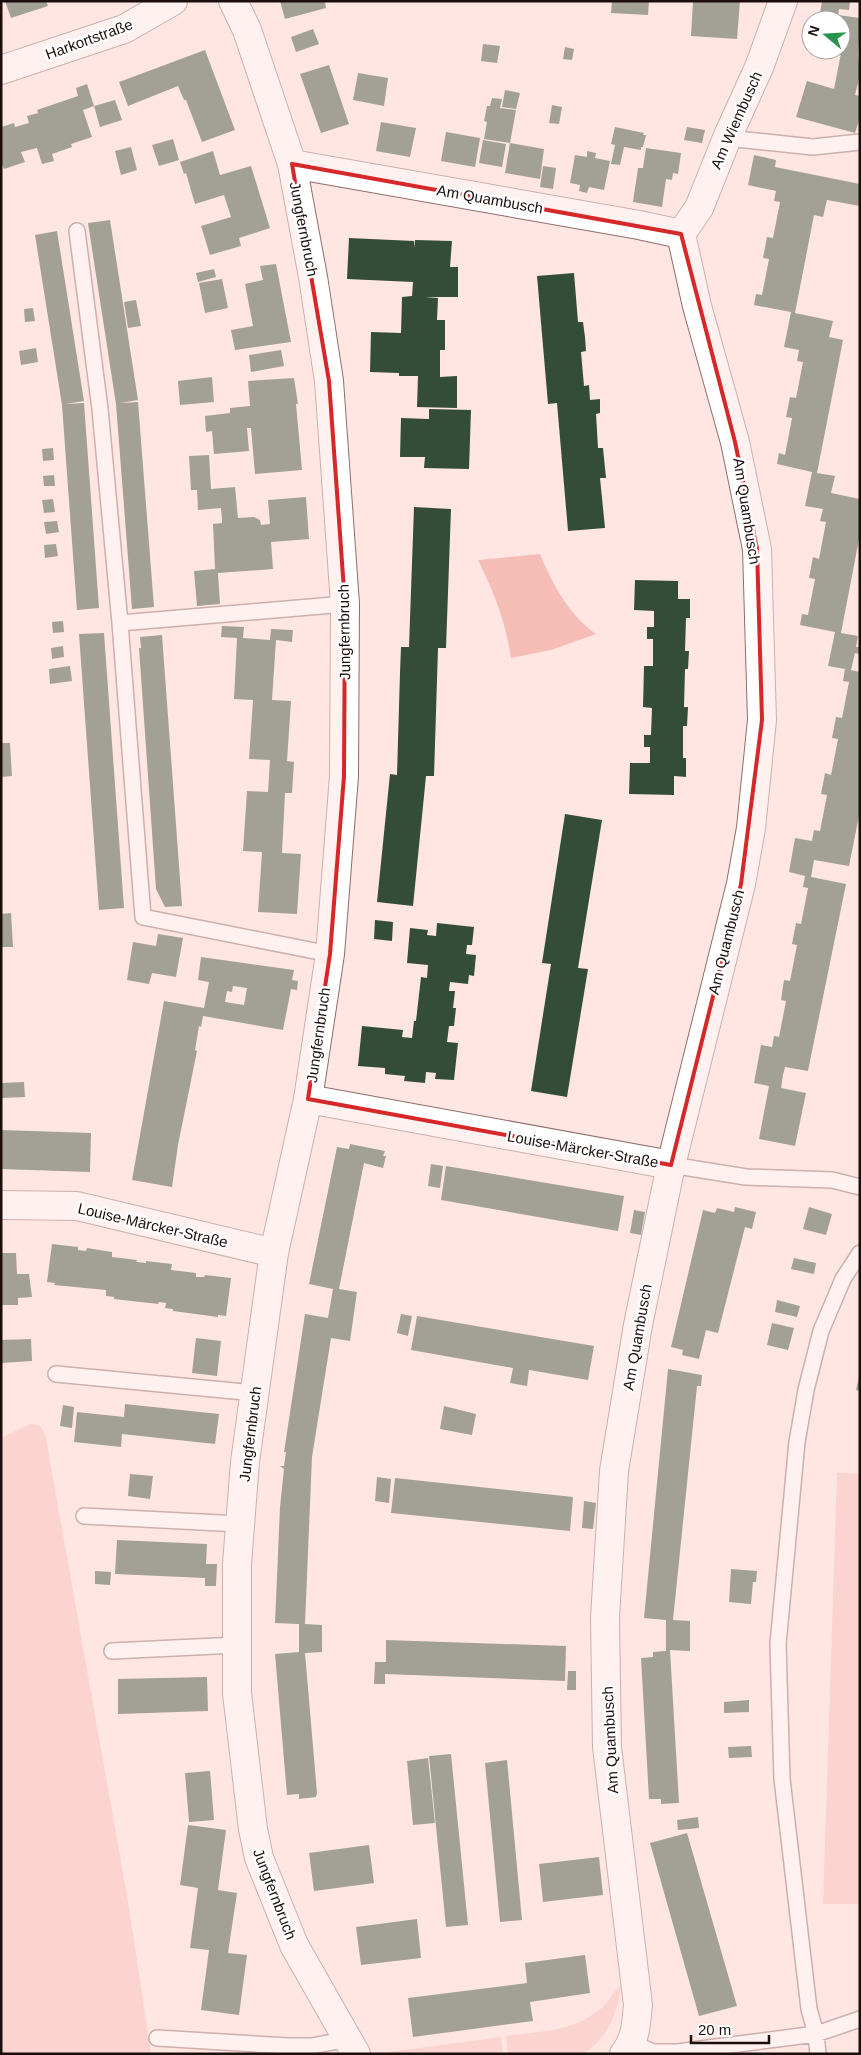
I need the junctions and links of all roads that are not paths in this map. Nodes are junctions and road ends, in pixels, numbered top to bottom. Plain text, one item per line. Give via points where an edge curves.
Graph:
1 (173, 1) edge
2 (233, 1) edge
3 (783, 1) edge
4 (1, 70) edge
5 (727, 138) junction
6 (860, 142) edge
7 (292, 164) junction
8 (77, 231) dead end
9 (682, 234) junction
10 (345, 604) junction
11 (120, 623) junction
12 (330, 954) junction
13 (308, 1099) junction
14 (671, 1165) junction
15 (860, 1186) edge
16 (1, 1205) edge
17 (274, 1253) junction
18 (860, 1253) edge
19 (56, 1374) dead end
20 (255, 1393) junction
21 (84, 1516) dead end
22 (240, 1524) junction
23 (237, 1644) junction
24 (112, 1651) dead end
25 (860, 2019) edge
26 (816, 2034) junction
27 (157, 2038) dead end
28 (352, 2046) edge
29 (628, 2049) edge
30 (818, 2054) edge

1 - 4 street, Harkortstraße via 124,29
2 - 7 street, Jungfernbruch via 247,30
3 - 5 street, Am Wiembusch via 760,65
5 - 6 lane via 814,147
5 - 9 street, Am Wiembusch via 699,208
7 - 9 street, Am Quambusch
7 - 10 street, Jungfernbruch via 329,381
8 - 11 lane via 100,409
9 - 14 street, Am Quambusch via 697,306 736,442 757,549 762,720 751,828 740,884
10 - 11 lane
10 - 12 street, Jungfernbruch via 344,776
11 - 12 lane via 143,918
12 - 13 street, Jungfernbruch
13 - 14 street, Louise-Märcker-Straße
13 - 17 street, Jungfernbruch
14 - 15 lane, Louise-Märcker-Straße via 746,1177 832,1180
14 - 29 street, Am Quambusch via 638,1325 614,1471 605,1618 607,1747 638,2005 637,2022
16 - 17 street, Louise-Märcker-Straße via 78,1206
17 - 20 street, Jungfernbruch
18 - 26 lane via 843,1280 821,1331 806,1390 797,1442 778,1644 782,1779 809,2009
19 - 20 lane
20 - 22 street, Jungfernbruch
21 - 22 lane
22 - 23 street, Jungfernbruch via 236,1564
23 - 24 lane
23 - 28 street, Jungfernbruch via 237,1693 259,1858 294,1945
25 - 26 lane, Am Quambusch
26 - 29 lane, Am Quambusch via 677,2052
26 - 30 lane
27 - 28 lane via 288,2046

